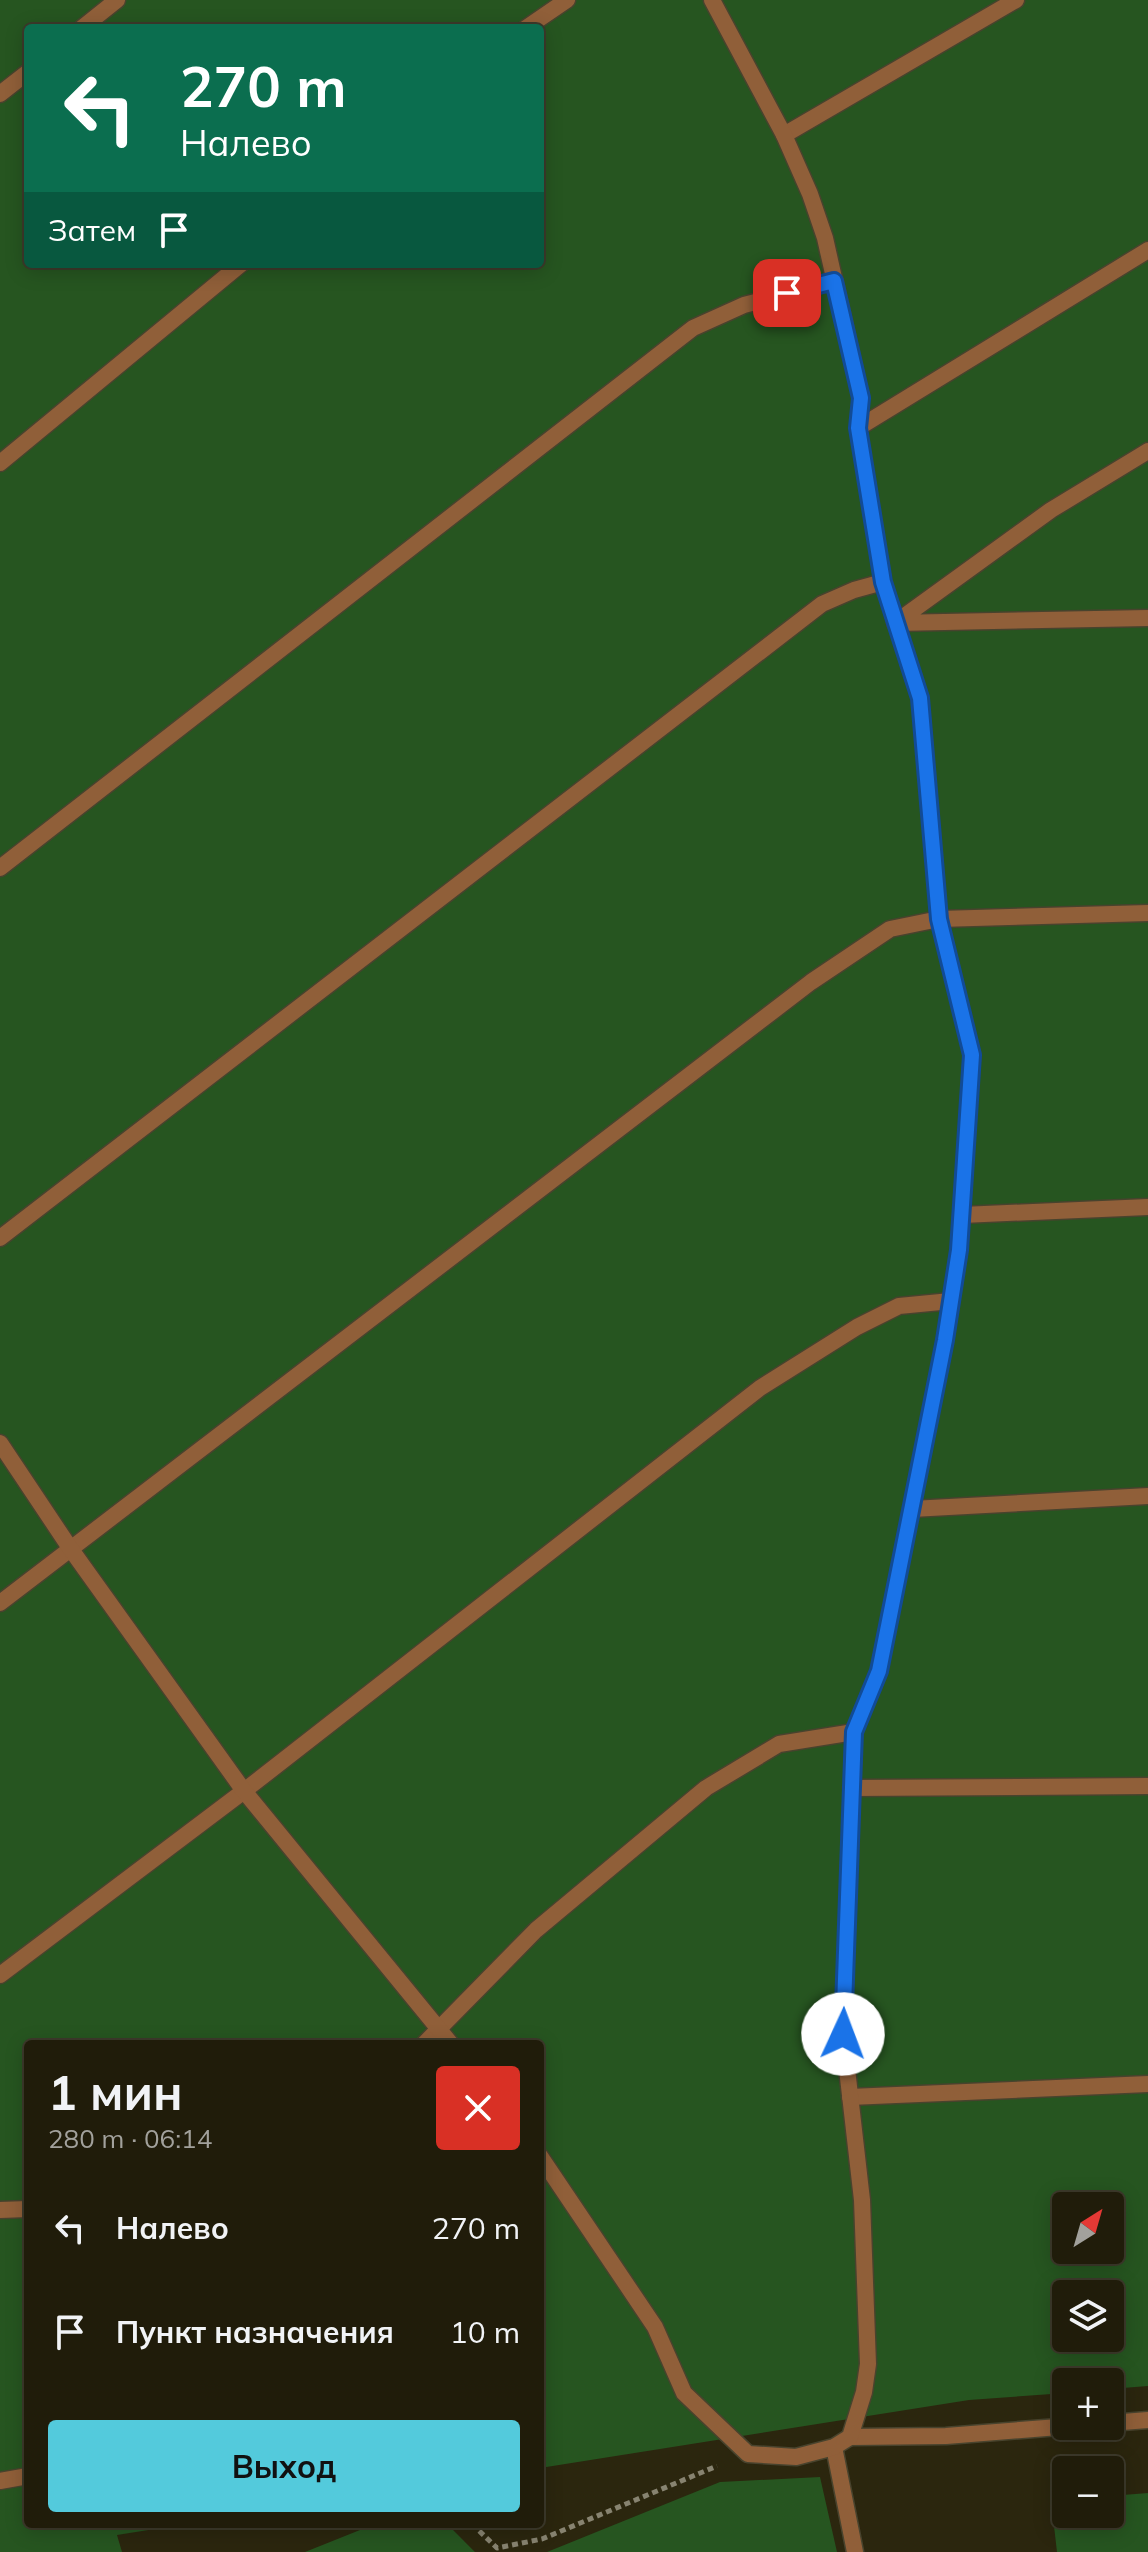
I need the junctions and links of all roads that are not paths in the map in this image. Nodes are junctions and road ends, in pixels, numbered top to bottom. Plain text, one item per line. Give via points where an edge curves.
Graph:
1 (117, 0) edge
2 (567, 0) edge
3 (712, 0) edge
4 (1016, 0) edge
5 (87, 24) edge
6 (532, 24) edge
7 (24, 75) edge
8 (0, 94) edge
9 (784, 135) junction
10 (1148, 250) edge
11 (236, 268) edge
12 (834, 281) junction
13 (858, 428) junction
14 (1148, 451) edge
15 (0, 463) edge
16 (883, 582) junction
17 (1148, 618) edge
18 (895, 623) junction
19 (0, 868) edge
20 (1148, 913) edge
21 (939, 919) junction
22 (1148, 1207) edge
23 (962, 1215) junction
24 (0, 1238) edge
25 (951, 1301) junction
26 (0, 1443) edge
27 (1148, 1496) edge
28 (912, 1509) junction
29 (70, 1548) junction
30 (0, 1603) edge
31 (854, 1732) junction
32 (1148, 1786) edge
33 (851, 1788) junction
34 (244, 1791) junction
35 (0, 1975) edge
36 (440, 2030) junction
37 (429, 2040) edge
38 (448, 2040) edge
39 (1148, 2084) edge
40 (850, 2097) junction
41 (544, 2162) edge
42 (24, 2209) edge
43 (0, 2210) edge
44 (1148, 2420) edge
45 (1124, 2422) edge
46 (1052, 2428) edge
47 (850, 2437) junction
48 (834, 2447) junction
49 (24, 2477) edge
50 (0, 2481) edge
51 (855, 2552) edge

1 - 5 street
2 - 6 street
3 - 9 street
4 - 9 street
7 - 8 street
9 - 12 street via 810,194
10 - 13 street
11 - 15 street
12 - 13 street via 861,398
12 - 19 street via 744,305 693,328
13 - 16 street
14 - 18 street via 1051,510
16 - 18 street
16 - 24 street via 822,604
17 - 18 street
18 - 21 street via 920,698
20 - 21 street
21 - 23 street via 972,1055
21 - 29 street via 890,929 811,982
22 - 23 street
23 - 25 street
25 - 28 street
25 - 34 street via 899,1306 760,1388
26 - 29 street
27 - 28 street
28 - 31 street via 879,1671
29 - 30 street
29 - 34 street
31 - 33 street
31 - 36 street via 779,1744 706,1788 536,1930
32 - 33 street
33 - 40 street via 843,2034
34 - 35 street
34 - 36 street
36 - 37 street
36 - 38 street
39 - 40 street
40 - 47 street via 862,2200 868,2364
41 - 48 street via 655,2327 684,2393 748,2454 796,2457
42 - 43 street
44 - 45 street
46 - 47 street
47 - 48 street
48 - 51 street
49 - 50 street

